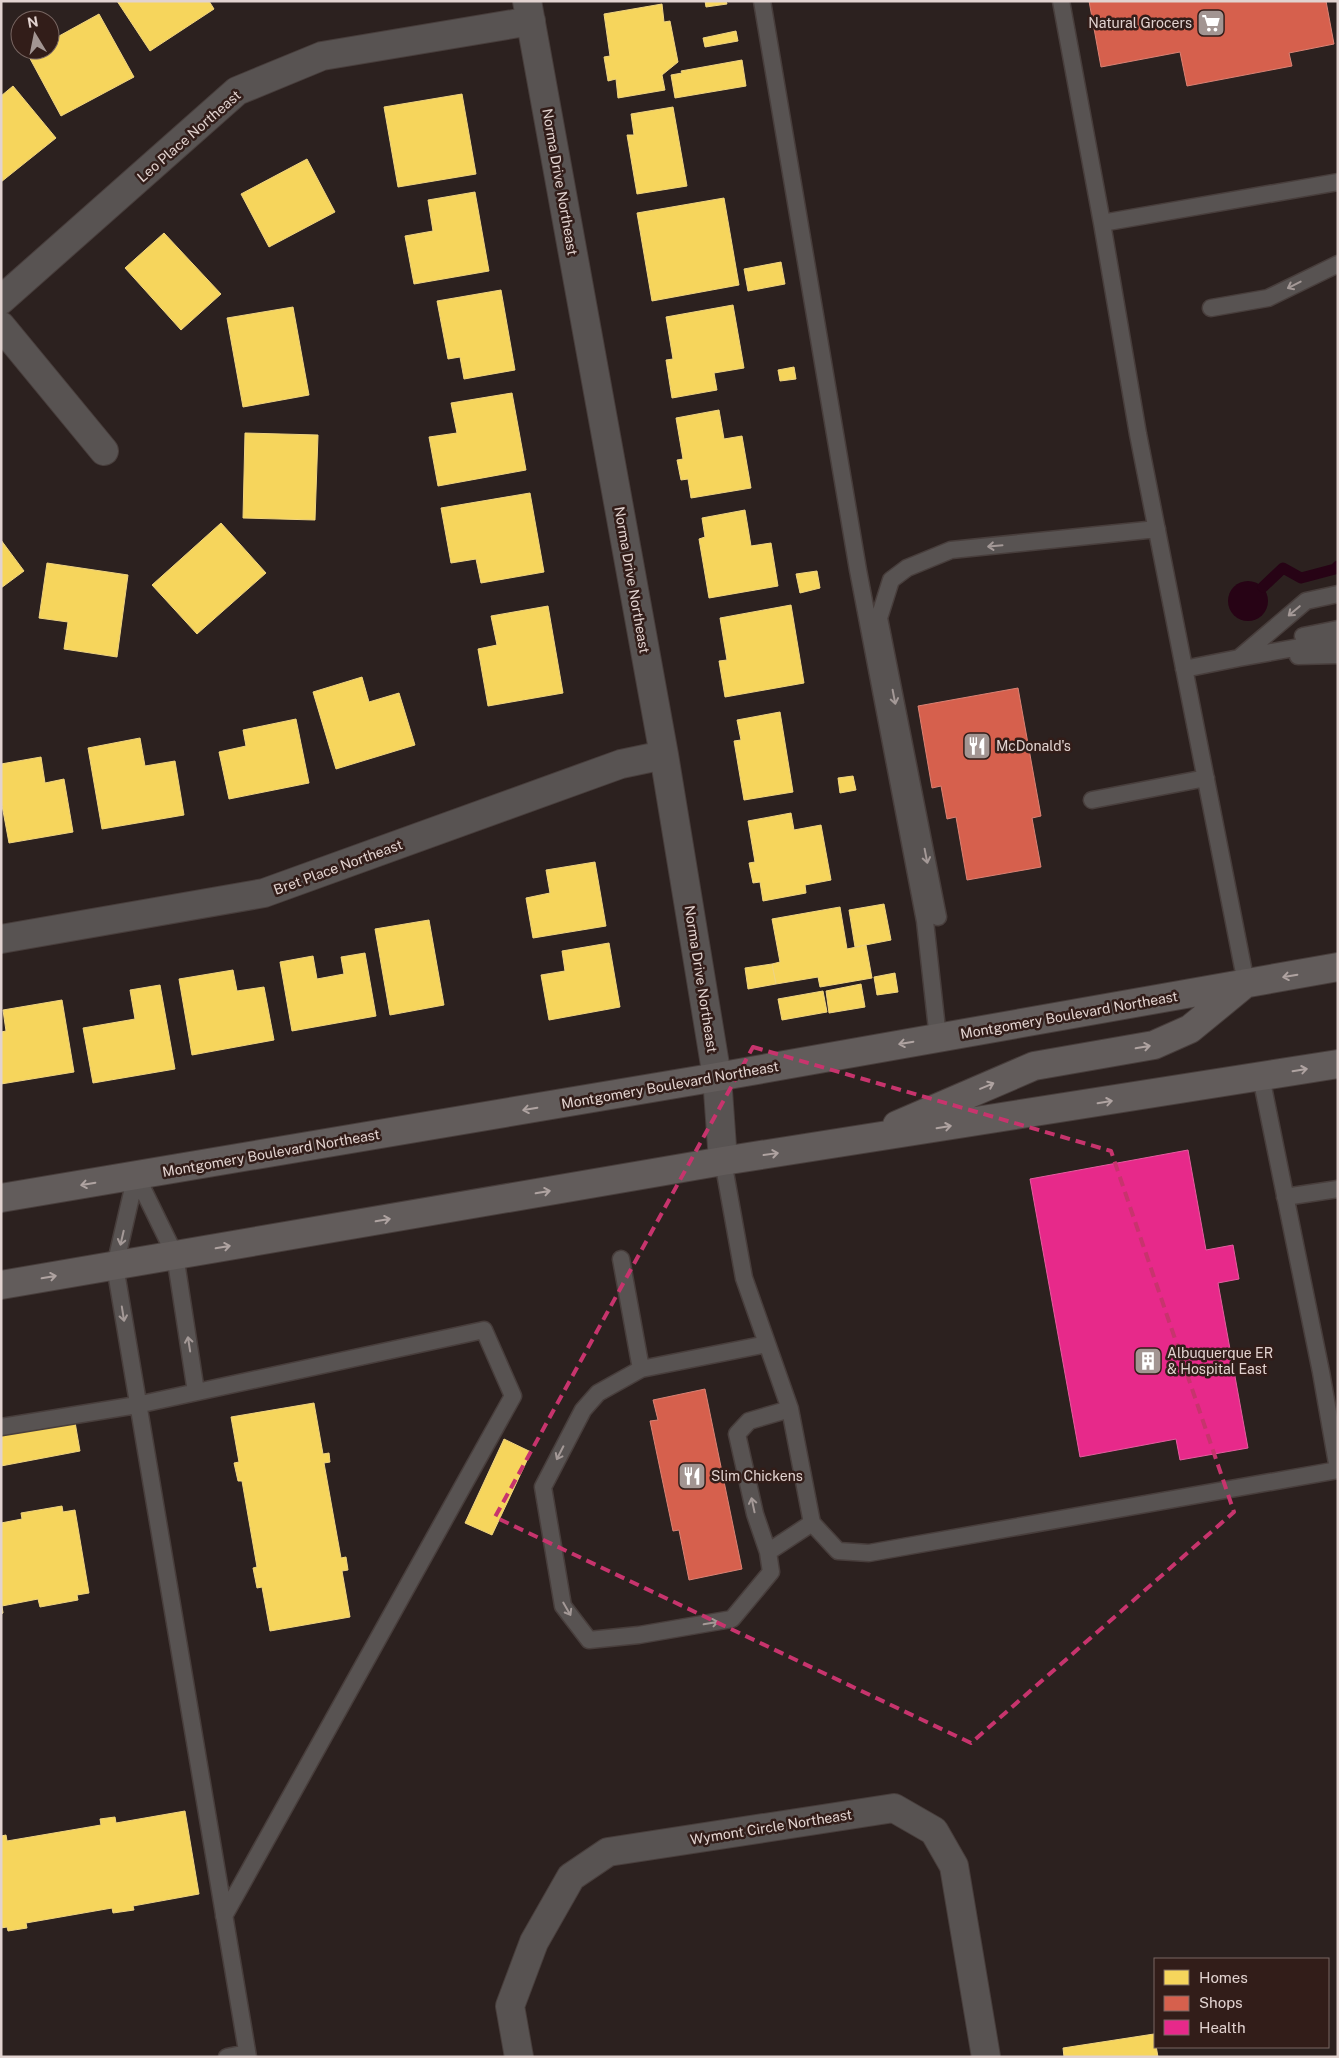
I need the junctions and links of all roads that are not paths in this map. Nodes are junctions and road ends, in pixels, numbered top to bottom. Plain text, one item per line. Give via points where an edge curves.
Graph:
1 (762, 1) edge
2 (1061, 1) edge
3 (529, 11) edge
4 (1338, 182) edge
5 (1102, 223) junction
6 (1338, 264) edge
7 (1, 300) edge
8 (1211, 308) dead end
9 (1, 326) edge
10 (104, 451) dead end
11 (1157, 530) junction
12 (1338, 594) edge
13 (1338, 628) edge
14 (1338, 640) edge
15 (1253, 646) junction
16 (1338, 655) edge
17 (1239, 658) junction
18 (1184, 669) junction
19 (664, 755) junction
20 (1206, 778) junction
21 (1092, 800) dead end
22 (938, 918) dead end
23 (1, 939) edge
24 (1338, 967) edge
25 (1246, 983) junction
26 (938, 1038) junction
27 (1338, 1064) edge
28 (716, 1077) junction
29 (1261, 1077) junction
30 (862, 1140) junction
31 (723, 1161) junction
32 (136, 1175) junction
33 (1338, 1189) edge
34 (1285, 1197) junction
35 (1, 1198) edge
36 (174, 1255) junction
37 (621, 1259) dead end
38 (115, 1266) junction
39 (1, 1285) edge
40 (767, 1344) junction
41 (641, 1369) junction
42 (196, 1392) junction
43 (137, 1405) junction
44 (790, 1408) junction
45 (1, 1427) edge
46 (1335, 1442) edge
47 (1338, 1469) edge
48 (812, 1523) junction
49 (768, 1552) junction
50 (224, 1916) junction
51 (248, 2055) edge
52 (227, 2057) edge
53 (519, 2057) edge
54 (986, 2057) edge

1 - 26 lane via 858,570 925,921
2 - 5 lane
3 - 7 street, Leo Place Northeast via 322,56 237,91
3 - 19 street, Norma Drive Northeast
4 - 5 lane
5 - 11 lane
6 -> 8 lane via 1268,298
9 - 10 street
11 - 18 lane
11 -> 22 lane via 951,550 908,568 891,580 879,618
12 -> 15 lane via 1306,601
13 - 15 lane
14 - 17 lane
15 - 17 lane
16 - 17 lane
17 - 18 lane
18 - 20 lane
19 - 23 street, Bret Place Northeast via 621,764 264,893
19 - 28 street, Norma Drive Northeast
20 - 21 lane
20 - 25 lane
24 -> 25 main road, Montgomery Boulevard Northeast
25 - 26 main road, Montgomery Boulevard Northeast
30 -> 25 main road via 1034,1066 1154,1045 1190,1029
26 -> 28 main road, Montgomery Boulevard Northeast
29 -> 27 main road
28 - 31 street, Norma Drive Northeast
28 -> 32 main road, Montgomery Boulevard Northeast
30 -> 29 main road
29 - 34 lane
31 -> 30 main road
36 -> 31 main road
31 - 40 lane via 744,1278
32 -> 35 main road, Montgomery Boulevard Northeast
32 - 36 lane
32 -> 38 lane
33 - 34 lane
34 - 46 lane
36 - 38 main road
42 -> 36 lane
37 - 41 lane
39 -> 38 main road
38 -> 43 lane
40 - 41 lane
40 - 44 lane
41 -> 49 lane via 598,1394 584,1410 543,1487 563,1606 589,1640 732,1619 771,1572
42 - 43 lane
42 - 50 lane via 484,1330 513,1396
43 - 45 lane
43 - 50 lane
44 - 48 lane
49 -> 44 lane via 755,1514 738,1434 749,1421
46 - 47 lane
47 - 48 lane via 869,1553 838,1551
48 - 49 lane
50 - 51 lane
51 - 52 lane
53 - 54 street, Wymont Circle Northeast via 510,2006 534,1942 570,1877 600,1857 608,1852 894,1808 934,1831 954,1866

